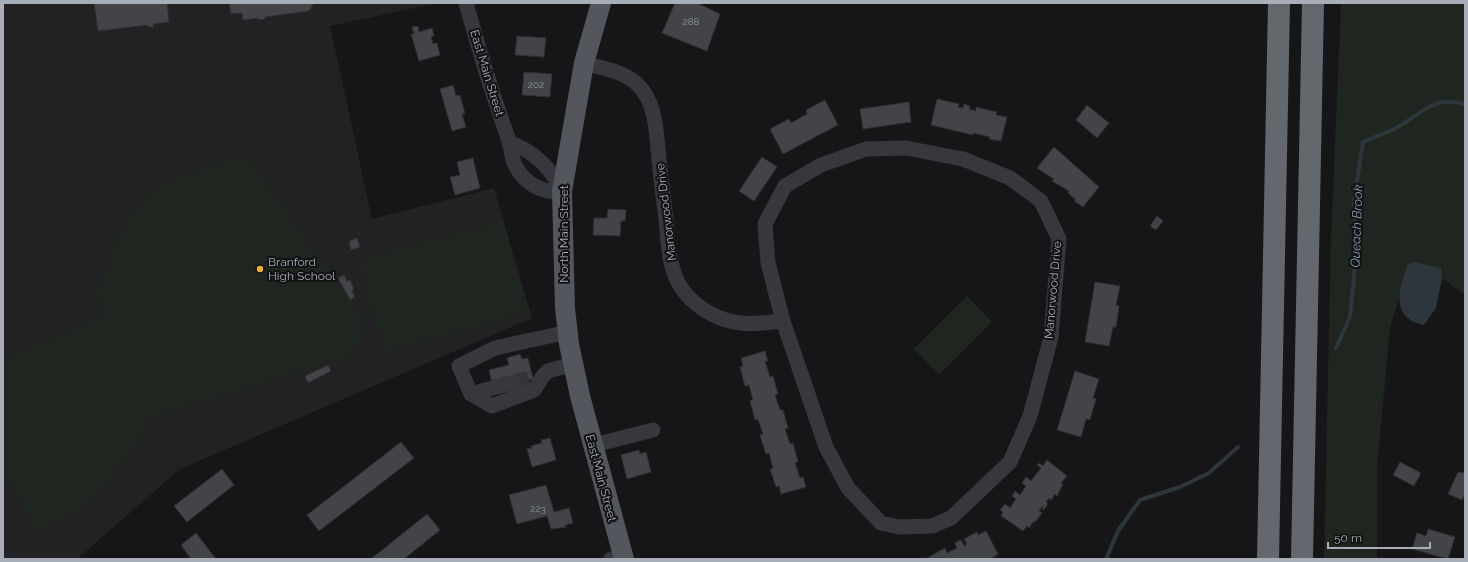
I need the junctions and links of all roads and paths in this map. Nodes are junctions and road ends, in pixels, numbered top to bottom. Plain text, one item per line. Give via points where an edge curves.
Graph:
1 (466, 3) edge
2 (601, 3) edge
3 (1279, 3) edge
4 (1313, 3) edge
5 (584, 63) junction
6 (509, 143) junction
7 (562, 191) junction
8 (783, 321) junction
9 (568, 332) junction
10 (573, 364) junction
11 (514, 382) tunnel mouth
12 (471, 394) junction
13 (580, 396) joint
14 (653, 430) dead end
15 (594, 446) junction
16 (620, 558) edge
17 (1268, 559) edge
18 (1302, 559) edge

1 - 6 street, East Main Street
2 - 5 main road, North Main Street
3 - 17 highway
4 - 18 highway
5 - 7 main road, North Main Street
5 - 8 street, Manorwood Drive via 628,78 638,85 650,105 656,132 670,257 679,284 697,304 715,316 740,323
6 - 7 street via 526,150 552,172
6 - 7 street, East Main Street via 515,166 527,180 538,189
7 - 9 main road, North Main Street
8 - 8 street, Manorwood Drive via 826,447 848,488 881,523 899,527 932,526 951,518 1010,462 1030,416 1051,336 1059,239 1041,201 1010,178 963,159 906,148 866,149 820,165 785,186 765,224 768,263
9 - 10 main road, North Main Street
9 - 12 street via 495,348 459,366
10 - 12 street via 548,371 537,378 534,390 492,406
10 - 13 main road, North Main Street
11 - 12 street
13 - 15 main road, East Main Street
14 - 15 street
15 - 16 main road, East Main Street

